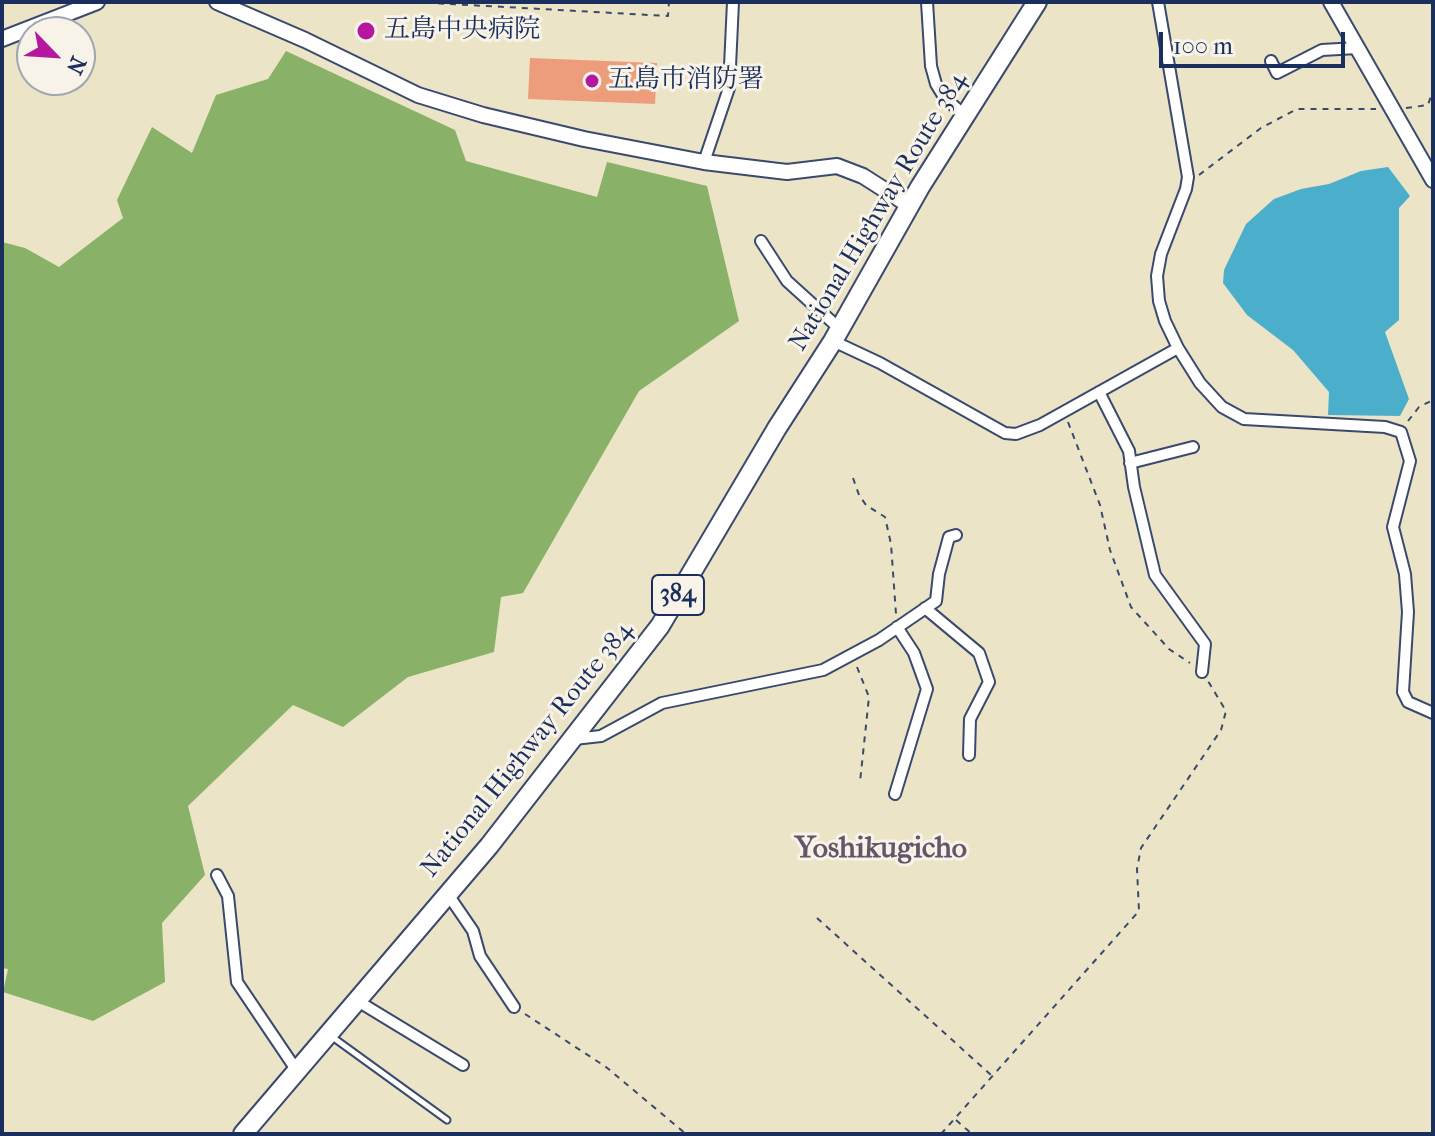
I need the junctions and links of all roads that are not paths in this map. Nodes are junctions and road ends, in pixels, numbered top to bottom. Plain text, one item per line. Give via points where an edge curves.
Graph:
1 (97, 2) edge
2 (217, 2) edge
3 (733, 2) edge
4 (927, 2) edge
5 (1037, 2) edge
6 (1158, 2) edge
7 (1331, 2) edge
8 (2, 39) edge
9 (1357, 48) junction
10 (1271, 61) dead end
11 (966, 117) junction
12 (704, 162) junction
13 (1433, 180) edge
14 (910, 206) junction
15 (761, 241) dead end
16 (836, 335) junction
17 (1178, 348) junction
18 (1099, 392) junction
19 (1193, 447) dead end
20 (1130, 463) junction
21 (956, 535) dead end
22 (925, 608) junction
23 (897, 627) junction
24 (1202, 672) road end
25 (1433, 713) edge
26 (574, 739) junction
27 (969, 755) dead end
28 (895, 794) dead end
29 (217, 875) dead end
30 (447, 893) junction
31 (356, 1000) junction
32 (514, 1007) road end
33 (328, 1034) junction
34 (463, 1065) dead end
35 (297, 1071) junction
36 (447, 1120) dead end
37 (246, 1133) edge

1 - 8 street
2 - 12 street via 418,95 584,139
3 - 12 street via 729,88
4 - 11 street via 936,84
5 - 11 highway, National Highway Route 384 / 384
6 - 17 street via 1188,177 1157,276 1159,301
7 - 9 street
9 - 10 street via 1322,50 1277,73
9 - 13 street
11 - 14 highway, National Highway Route 384 / 384
12 - 14 street via 787,172 837,166
14 - 16 highway, National Highway Route 384 / 384
15 - 16 street via 787,281
16 - 18 street via 1005,433 1016,434
16 - 26 highway, National Highway Route 384 / 384 via 660,626
17 - 18 street
17 - 25 street via 1222,407 1244,419 1401,432 1410,461 1393,527 1408,612 1403,692 1408,702
18 - 20 street
19 - 20 street
20 - 24 street via 1155,575 1205,644
21 - 22 street via 949,537 936,601
22 - 23 street
22 - 27 street via 979,653 989,682 970,719
23 - 26 street via 823,670 662,703 601,736
23 - 28 street via 927,689
26 - 30 highway, National Highway Route 384 / 384
29 - 35 street via 228,896 237,982
30 - 31 highway, National Highway Route 384 / 384
30 - 32 street
31 - 33 highway, National Highway Route 384 / 384
31 - 34 street
33 - 35 highway, National Highway Route 384 / 384
33 - 36 lane
35 - 37 highway, National Highway Route 384 / 384

